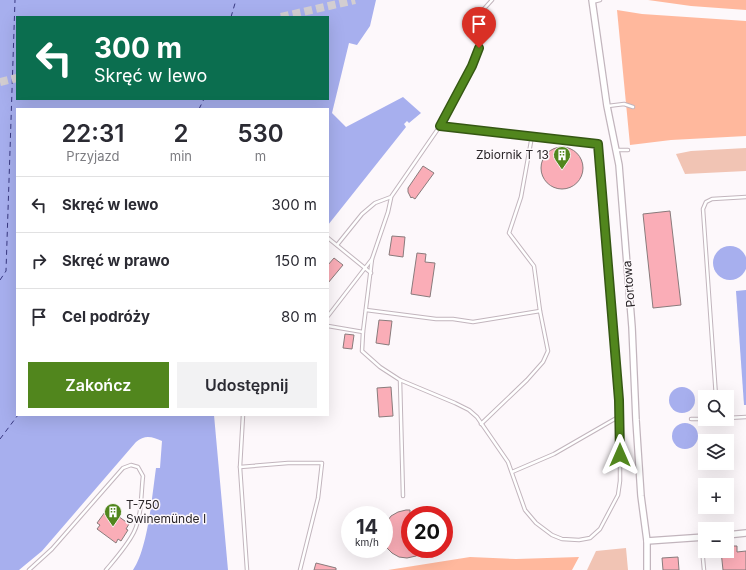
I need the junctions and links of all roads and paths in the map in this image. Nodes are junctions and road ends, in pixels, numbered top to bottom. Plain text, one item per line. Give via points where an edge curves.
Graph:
1 (492, 0) edge
2 (600, 0) edge
3 (592, 1) edge
4 (607, 106) junction
5 (633, 107) dead end
6 (440, 126) junction
7 (532, 136) junction
8 (617, 150) junction
9 (628, 150) dead end
10 (391, 197) junction
11 (746, 197) edge
12 (329, 239) edge
13 (337, 245) junction
14 (372, 259) junction
15 (365, 268) junction
16 (371, 274) junction
17 (366, 310) junction
18 (540, 311) junction
19 (329, 315) edge
20 (329, 326) edge
21 (362, 332) junction
22 (400, 380) junction
23 (716, 390) edge
24 (243, 416) edge
25 (620, 416) junction
26 (746, 417) edge
27 (734, 418) edge
28 (692, 419) dead end
29 (698, 419) edge
30 (481, 424) junction
31 (240, 467) junction
32 (512, 472) junction
33 (403, 496) dead end
34 (746, 533) edge
35 (734, 534) edge
36 (698, 537) edge
37 (647, 541) junction
38 (704, 558) edge
39 (29, 570) edge
40 (106, 570) edge
41 (248, 570) edge
42 (300, 570) edge
43 (647, 570) edge
44 (704, 570) edge

1 - 6 lane via 482,11 479,48 472,66
2 - 3 lane
3 - 4 street, Portowa
4 - 5 lane via 624,104
4 - 8 street, Portowa
6 - 7 lane
6 - 10 lane
7 - 18 lane via 521,197 509,234 534,266
7 - 25 lane via 598,144
8 - 9 lane
8 - 37 street, Portowa
10 - 13 lane via 375,203 366,210
10 - 14 lane
11 - 23 lane via 712,199 706,202 703,209
12 - 13 lane
13 - 15 lane
14 - 15 lane
14 - 16 lane
15 - 16 lane
15 - 19 lane
16 - 17 lane
17 - 18 lane via 472,322
17 - 21 lane
18 - 30 lane via 547,357
20 - 21 lane
21 - 22 lane via 362,351
22 - 30 lane via 469,410
22 - 33 lane
24 - 31 lane
25 - 32 lane via 554,454
25 - 32 lane via 618,494 600,529 590,538 562,539 536,523 525,510
26 - 27 lane
28 - 29 lane
30 - 32 lane via 508,462
31 - 41 lane
31 - 42 lane via 322,463 318,498
34 - 35 street
36 - 37 street
37 - 43 street, Portowa
38 - 44 lane
39 - 40 lane via 52,549 123,468 131,465 138,467 143,476 138,516 134,531

